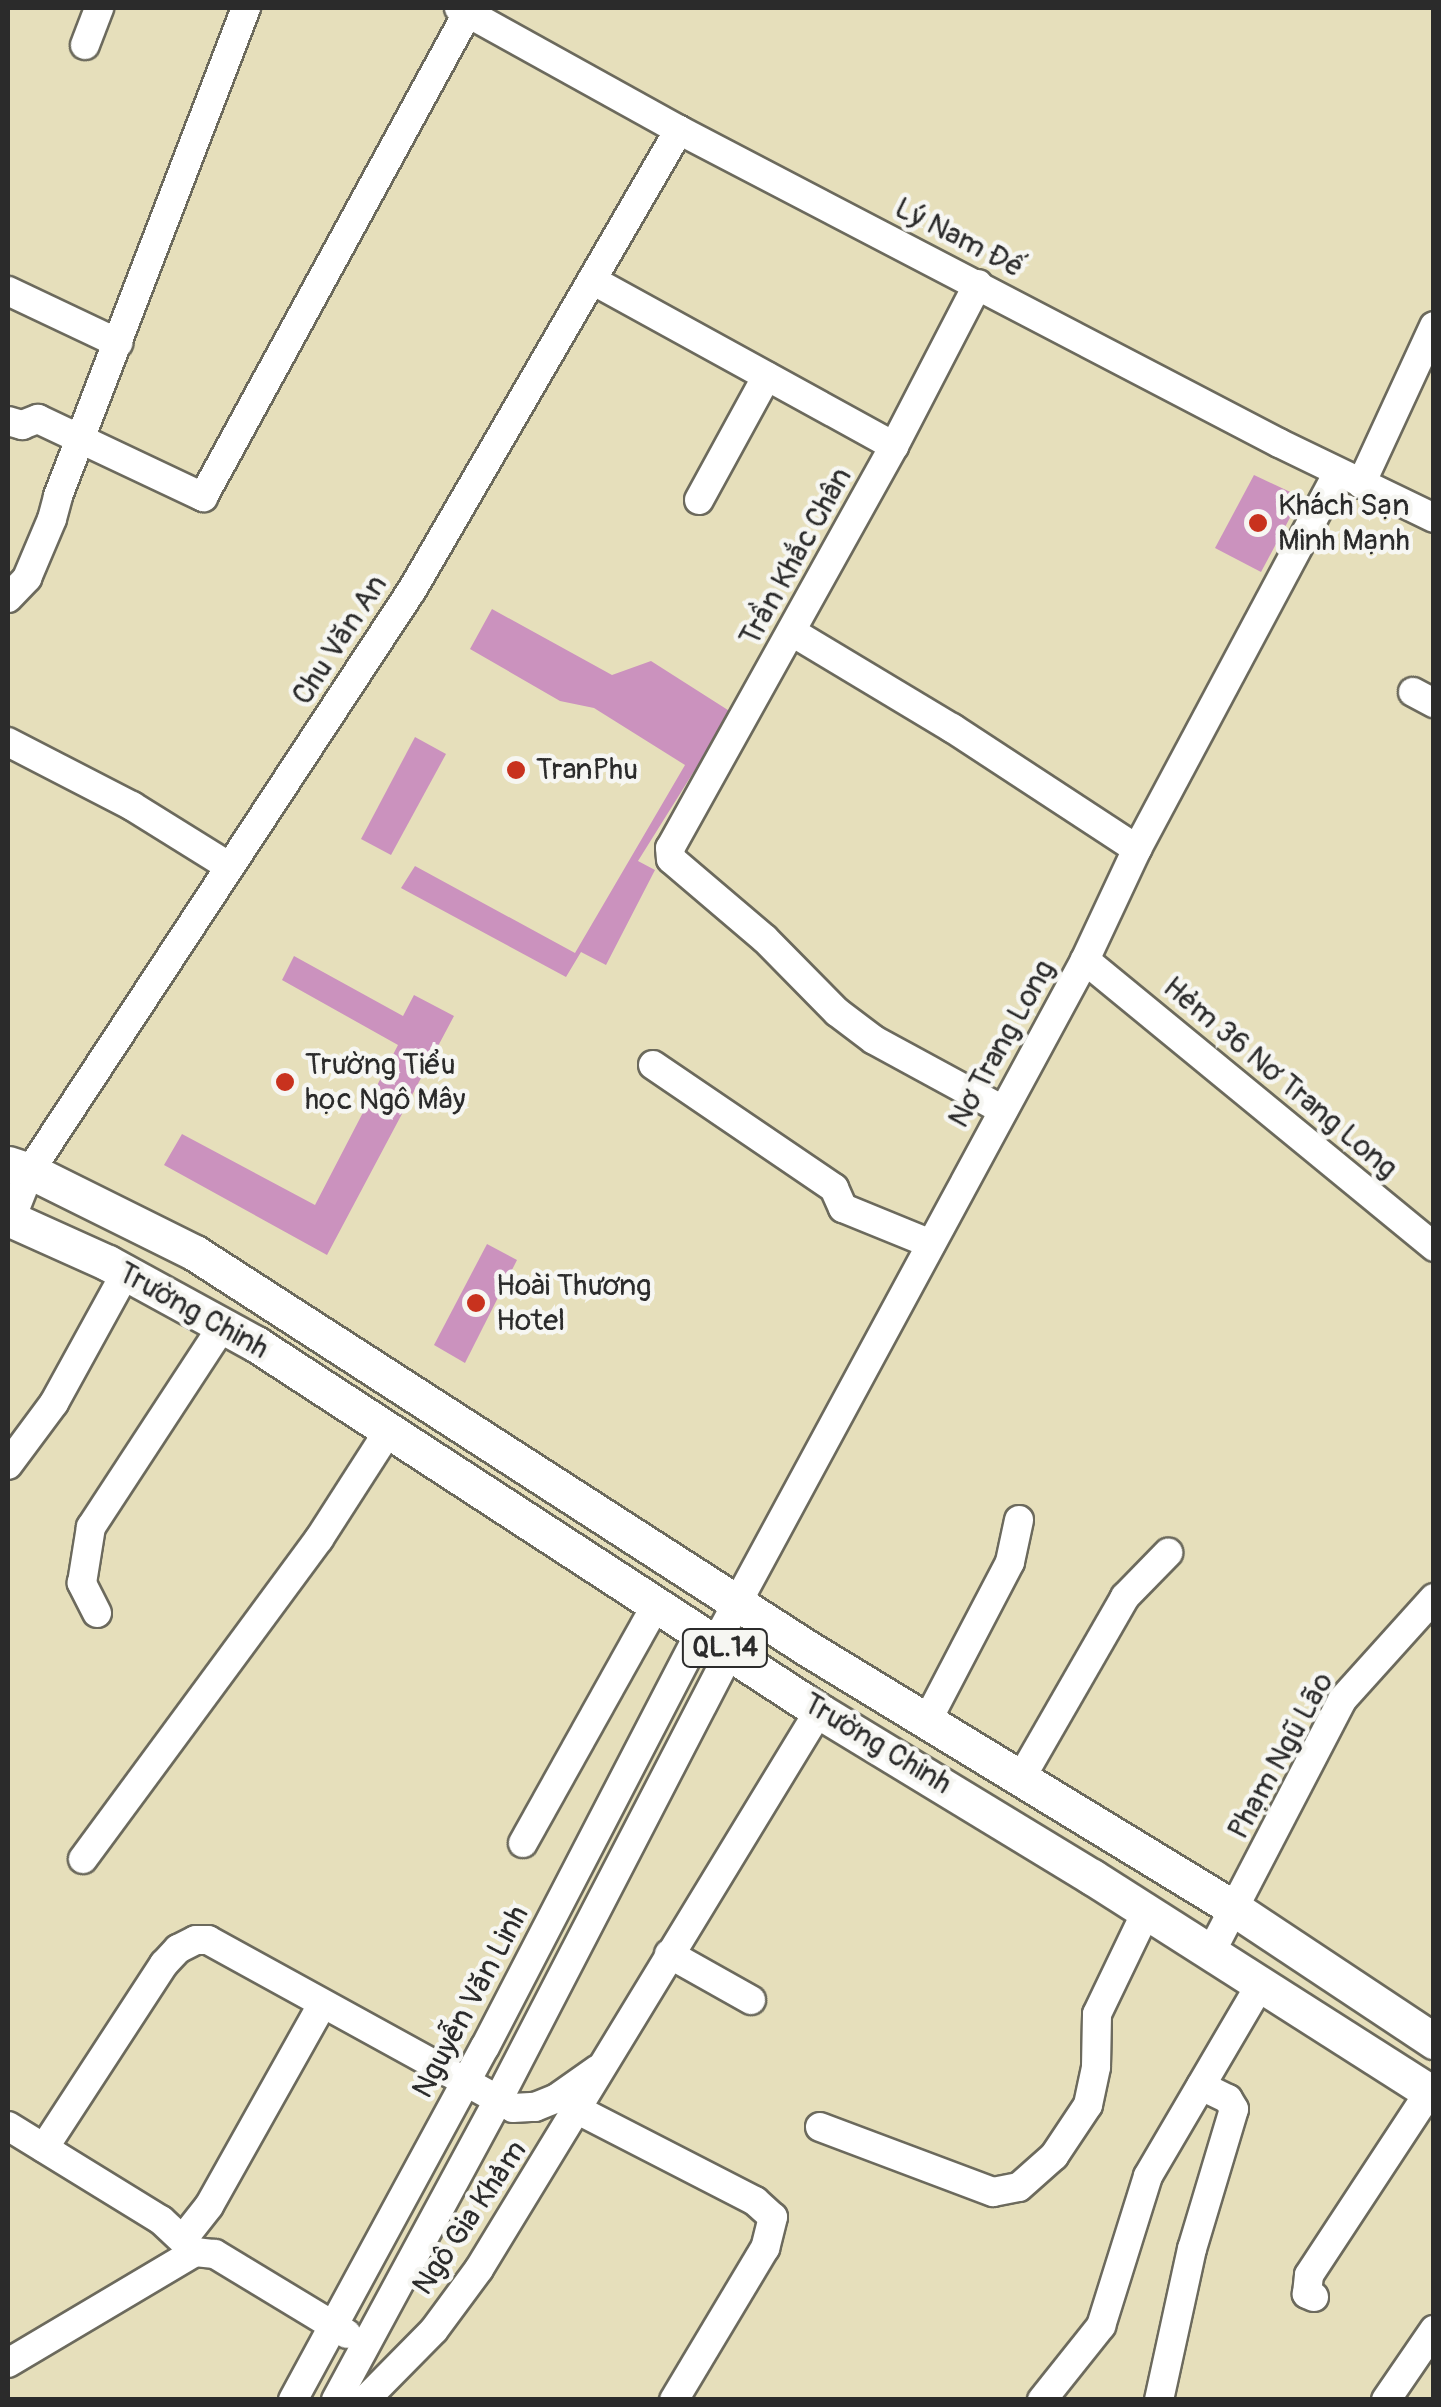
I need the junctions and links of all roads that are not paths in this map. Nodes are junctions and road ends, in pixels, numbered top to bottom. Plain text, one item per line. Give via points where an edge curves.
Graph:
1 (99, 8) edge
2 (246, 8) edge
3 (464, 10) edge
4 (85, 45) dead end
5 (679, 130) junction
6 (592, 280) junction
7 (978, 284) junction
8 (8, 290) edge
9 (1434, 326) edge
10 (118, 344) junction
11 (767, 376) junction
12 (8, 421) edge
13 (82, 438) junction
14 (894, 446) junction
15 (1350, 479) junction
16 (698, 500) dead end
17 (1434, 518) edge
18 (8, 598) edge
19 (792, 632) junction
20 (8, 742) edge
21 (1136, 849) junction
22 (230, 868) junction
23 (1085, 960) junction
24 (653, 1065) dead end
25 (1003, 1110) junction
26 (19, 1167) edge
27 (9, 1218) edge
28 (931, 1244) junction
29 (1434, 1247) edge
30 (126, 1272) junction
31 (223, 1325) junction
32 (388, 1430) junction
33 (8, 1465) edge
34 (1019, 1520) dead end
35 (1168, 1553) dead end
36 (1434, 1598) edge
37 (736, 1602) junction
38 (658, 1604) junction
39 (96, 1613) dead end
40 (715, 1642) junction
41 (819, 1711) junction
42 (927, 1721) junction
43 (1021, 1778) junction
44 (523, 1843) dead end
45 (82, 1859) dead end
46 (1235, 1910) junction
47 (1146, 1912) junction
48 (669, 1954) junction
49 (1210, 1954) junction
50 (1260, 1985) junction
51 (752, 2000) dead end
52 (322, 2005) junction
53 (1434, 2040) edge
54 (612, 2057) junction
55 (465, 2084) junction
56 (1201, 2086) junction
57 (1431, 2094) edge
58 (497, 2102) junction
59 (578, 2110) junction
60 (8, 2126) edge
61 (820, 2127) dead end
62 (44, 2148) junction
63 (189, 2246) junction
64 (1314, 2297) dead end
65 (333, 2325) junction
66 (1434, 2330) edge
67 (366, 2346) junction
68 (8, 2363) edge
69 (400, 2365) junction
70 (294, 2400) edge
71 (336, 2400) edge
72 (365, 2400) edge
73 (674, 2400) edge
74 (1042, 2400) edge
75 (1159, 2400) edge
76 (1386, 2400) edge

1 - 4 street
2 - 10 street
3 - 5 street, Lý Nam Đế
3 - 13 street via 203,497
5 - 6 street, Chu Văn An
5 - 7 street, Lý Nam Đế
6 - 11 street
6 - 22 street, Chu Văn An via 412,590
7 - 14 street, Trần Khắc Chân
7 - 15 street, Lý Nam Đế
8 - 10 street
9 - 15 street, Nơ Trang Long
10 - 13 street
11 - 14 street
11 - 16 street
12 - 13 street via 38,419
13 - 18 street via 27,578
14 - 19 street, Trần Khắc Chân
15 - 17 street, Lý Nam Đế
15 - 21 street, Nơ Trang Long
19 - 21 street
19 - 25 street, Trần Khắc Chân via 670,848 671,859 856,1027
20 - 22 street via 132,806
21 - 23 street, Nơ Trang Long
22 - 26 street, Chu Văn An
23 - 25 street, Nơ Trang Long
23 - 29 street, Hẻm 36 Nơ Trang Long
24 - 28 street via 834,1188 843,1208
25 - 28 street, Nơ Trang Long
26 - 27 street, Chu Văn An
26 - 37 main road, Trường Chinh / QL.14 via 195,1253
27 - 30 main road, Trường Chinh / QL.14
28 - 37 street, Nơ Trang Long
30 - 31 main road, Trường Chinh / QL.14
30 - 33 street via 54,1403
31 - 32 main road, Trường Chinh / QL.14
31 - 39 street via 91,1526 82,1583
32 - 38 main road, Trường Chinh / QL.14
32 - 45 street via 320,1538
34 - 42 street via 1010,1562
35 - 43 street via 1126,1596
36 - 46 street, Phạm Ngũ Lão via 1342,1700
37 - 40 street, Nơ Trang Long
37 - 42 main road, Trường Chinh / QL.14
38 - 40 main road, Trường Chinh / QL.14
38 - 44 street
40 - 41 main road, Trường Chinh / QL.14
40 - 55 street, Nguyễn Văn Linh
40 - 58 street
41 - 47 main road, Trường Chinh / QL.14
41 - 48 street, Ngô Gia Khảm
42 - 43 main road, Trường Chinh / QL.14
43 - 46 main road, Trường Chinh / QL.14
46 - 49 street, Phạm Ngũ Lão
46 - 53 main road, Trường Chinh / QL.14
47 - 49 main road, Trường Chinh / QL.14
47 - 61 street via 1097,2014 1088,2104 1054,2156 1020,2188 993,2192
48 - 51 street
48 - 54 street, Ngô Gia Khảm
49 - 50 main road, Trường Chinh / QL.14
50 - 56 street
50 - 57 main road, Trường Chinh / QL.14
52 - 55 street
52 - 62 street via 208,1940 190,1941 164,1964
52 - 63 street
54 - 58 street via 535,2107
54 - 59 street, Ngô Gia Khảm
55 - 58 street
55 - 65 street, Nguyễn Văn Linh
56 - 74 street via 1138,2198 1101,2326
56 - 75 street via 1234,2109 1192,2249
57 - 64 street via 1309,2275 1307,2294
58 - 67 street
59 - 69 street, Ngô Gia Khảm via 479,2269
59 - 73 street via 774,2217 765,2248
60 - 62 street
62 - 63 street via 161,2220
63 - 65 street via 215,2254
63 - 68 street
65 - 67 street
65 - 70 street, Nguyễn Văn Linh
66 - 76 street
67 - 69 street
67 - 71 street
69 - 72 street, Ngô Gia Khảm

